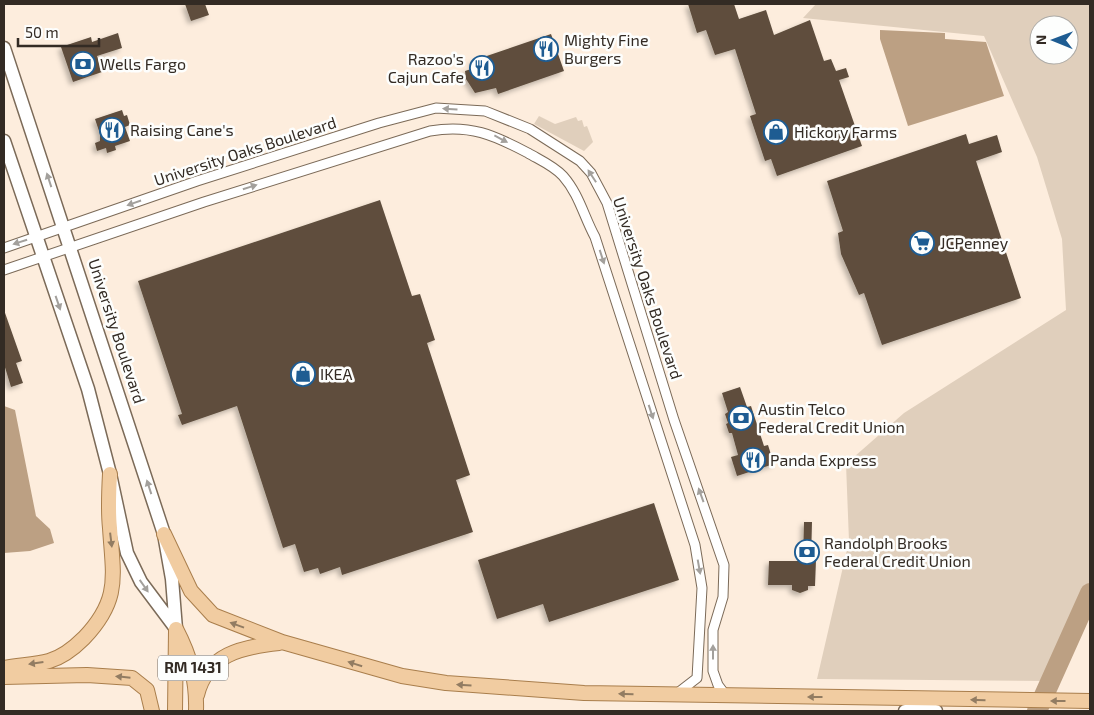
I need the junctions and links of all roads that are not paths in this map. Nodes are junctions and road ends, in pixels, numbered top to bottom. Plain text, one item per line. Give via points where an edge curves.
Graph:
1 (4, 48) edge
2 (4, 141) edge
3 (64, 226) junction
4 (36, 237) junction
5 (4, 248) edge
6 (71, 248) junction
7 (43, 257) junction
8 (4, 270) edge
9 (110, 474) junction
10 (164, 534) junction
11 (176, 628) junction
12 (282, 642) junction
13 (4, 668) edge
14 (4, 677) edge
15 (197, 695) junction
16 (675, 695) junction
17 (727, 697) junction
18 (1090, 700) edge
19 (152, 711) edge
20 (175, 711) edge
21 (196, 711) edge
22 (905, 711) edge
23 (936, 711) edge

3 -> 1 main road, University Boulevard
2 - 4 main road, University Boulevard
3 - 4 street, University Oaks Boulevard
3 - 6 main road, University Boulevard
17 -> 3 street, University Oaks Boulevard via 713,671 713,630 723,597 724,565 672,416 607,203 591,173 580,161 530,129 485,111 436,108 379,123
4 -> 5 street, University Oaks Boulevard
4 - 7 main road, University Boulevard
6 - 7 street
10 -> 6 main road, University Boulevard
6 -> 16 street via 213,199 430,131 460,129 493,134 551,166 576,194 595,237 695,545 702,588 697,678
7 - 8 street
7 -> 9 main road, University Boulevard via 88,389
9 -> 11 main road, University Boulevard via 127,553 141,582
9 -> 13 main road via 109,515 114,576 104,612 92,629 64,654 49,661
10 - 11 main road, University Boulevard
12 -> 10 main road via 224,620 207,610 191,591
11 - 15 main road, University Boulevard / RM 1431 via 193,668
11 - 20 main road, University Boulevard / RM 1431
12 - 15 main road via 241,648 229,654 204,676
16 -> 12 main road via 584,693 446,683 370,669
19 -> 14 main road via 147,690 132,678 88,675
15 - 21 main road, University Boulevard / RM 1431
16 - 17 main road
18 -> 17 main road
22 - 23 main road

